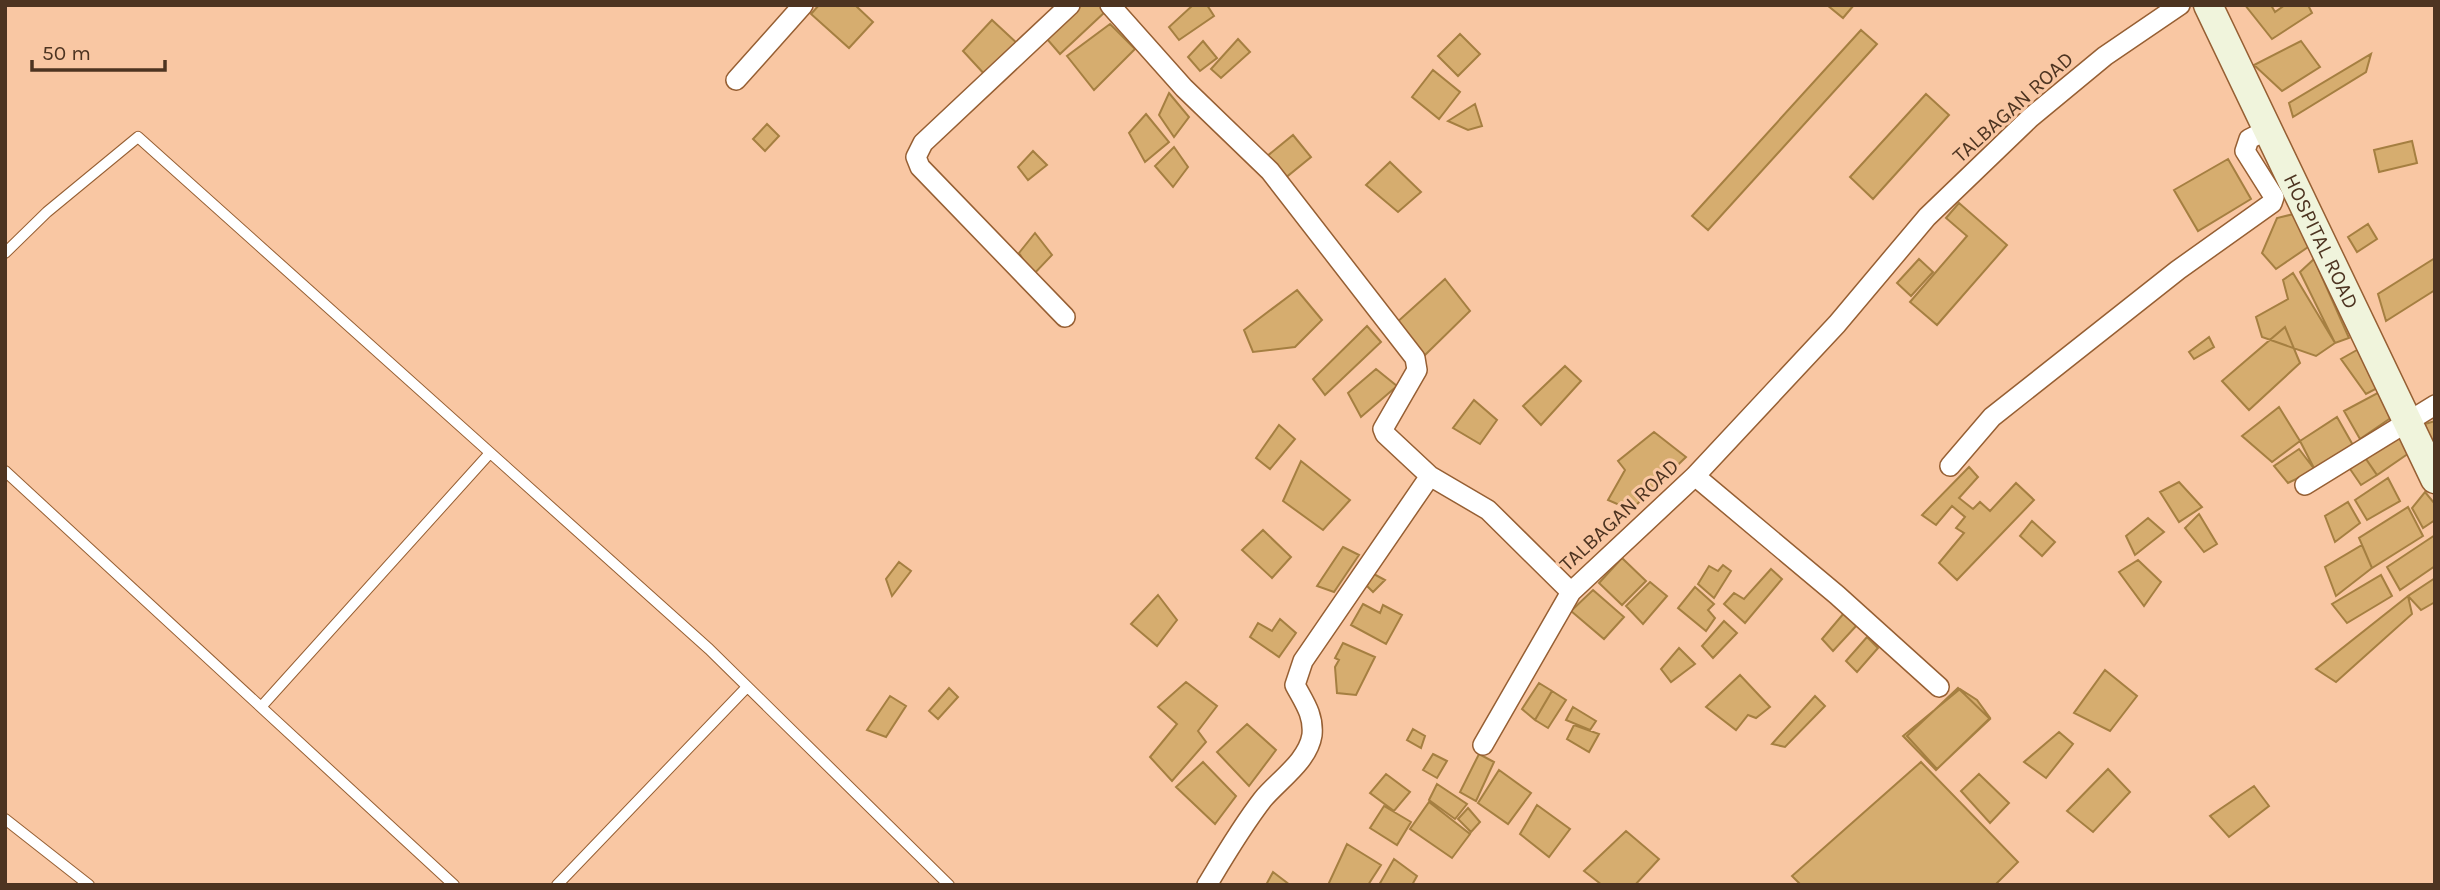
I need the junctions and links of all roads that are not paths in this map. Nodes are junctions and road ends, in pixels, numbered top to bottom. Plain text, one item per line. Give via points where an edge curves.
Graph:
1 (803, 5) edge
2 (1070, 5) edge
3 (1110, 5) edge
4 (2180, 5) edge
5 (2208, 5) edge
6 (736, 80) dead end
7 (2269, 130) junction
8 (5, 253) edge
9 (1065, 317) dead end
10 (2435, 405) edge
11 (2409, 420) junction
12 (489, 453) junction
13 (1950, 466) dead end
14 (5, 471) edge
15 (1430, 475) junction
16 (1695, 476) junction
17 (2435, 479) edge
18 (2305, 485) dead end
19 (1571, 592) junction
20 (747, 687) junction
21 (1939, 687) dead end
22 (261, 707) junction
23 (1483, 745) dead end
24 (5, 819) edge
25 (89, 885) edge
26 (454, 885) edge
27 (557, 885) edge
28 (948, 885) edge
29 (1207, 885) edge

1 - 6 street
2 - 9 street via 923,143 916,157 920,167
3 - 15 street, TALBAGAN ROAD via 1184,88 1270,171 1415,358 1415,374 1383,429
4 - 16 street, TALBAGAN ROAD via 2064,88 1927,217 1837,324
5 - 7 main road, HOSPITAL ROAD
7 - 11 main road, HOSPITAL ROAD
7 - 13 street via 2249,139 2245,151 2274,197 2272,203 2178,270 1992,417
8 - 12 lane via 47,212 138,138
10 - 11 street
11 - 17 main road, HOSPITAL ROAD
11 - 18 street
12 - 20 lane
12 - 22 lane
14 - 22 lane
15 - 19 street, TALBAGAN ROAD via 1488,510
15 - 29 street via 1303,661 1295,685 1312,722 1303,756 1257,808
16 - 19 street, TALBAGAN ROAD
16 - 21 street via 1838,595
19 - 23 street
20 - 27 lane
20 - 28 lane
22 - 26 lane
24 - 25 lane

